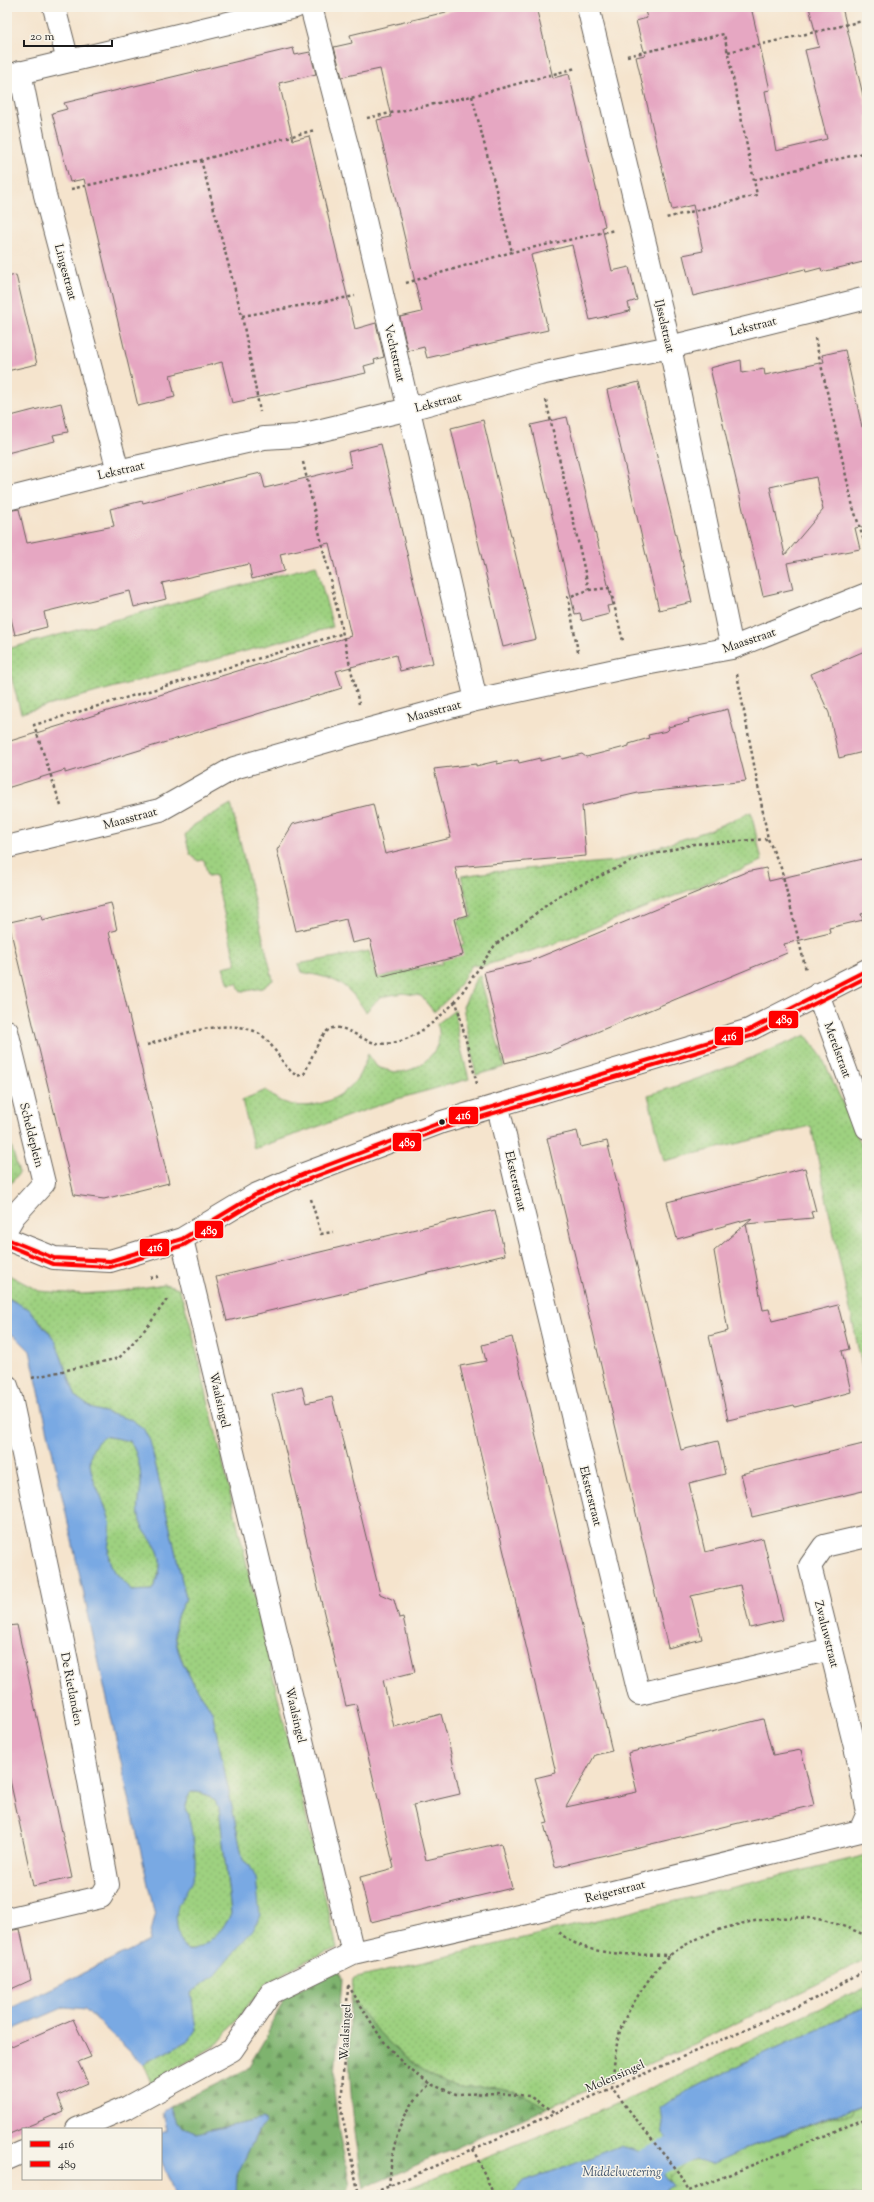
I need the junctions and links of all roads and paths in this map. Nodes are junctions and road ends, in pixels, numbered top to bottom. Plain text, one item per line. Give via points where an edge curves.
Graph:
1 (54, 7) edge
2 (295, 7) edge
3 (311, 7) edge
4 (588, 7) edge
5 (867, 20) edge
6 (728, 52) junction
7 (68, 61) junction
8 (602, 61) junction
9 (14, 74) edge
10 (472, 96) junction
11 (342, 123) junction
12 (867, 152) edge
13 (201, 160) junction
14 (754, 180) junction
15 (45, 195) junction
16 (641, 224) junction
17 (512, 252) junction
18 (381, 291) junction
19 (867, 298) edge
20 (809, 312) junction
21 (242, 316) junction
22 (670, 347) junction
23 (540, 374) junction
24 (409, 410) junction
25 (297, 436) junction
26 (264, 438) junction
27 (118, 471) junction
28 (7, 499) edge
29 (867, 550) edge
30 (589, 590) junction
31 (867, 594) edge
32 (341, 634) junction
33 (732, 648) junction
34 (629, 667) junction
35 (583, 678) junction
36 (476, 700) junction
37 (366, 730) junction
38 (70, 834) junction
39 (768, 839) junction
40 (7, 847) edge
41 (867, 970) edge
42 (818, 994) junction
43 (456, 1000) junction
44 (7, 1031) edge
45 (147, 1045) dead end
46 (490, 1108) junction
47 (867, 1128) edge
48 (304, 1174) junction
49 (7, 1228) edge
50 (332, 1232) dead end
51 (7, 1239) edge
52 (182, 1239) junction
53 (188, 1265) junction
54 (30, 1378) dead end
55 (7, 1386) edge
56 (867, 1536) edge
57 (831, 1649) junction
58 (862, 1757) edge
59 (867, 1808) edge
60 (867, 1815) edge
61 (536, 1911) junction
62 (7, 1919) edge
63 (867, 1936) edge
64 (353, 1954) junction
65 (669, 1955) junction
66 (867, 1970) edge
67 (348, 1985) junction
68 (430, 2084) junction
69 (612, 2088) junction
70 (555, 2113) junction
71 (867, 2118) edge
72 (78, 2128) edge
73 (473, 2149) junction
74 (22, 2152) edge
75 (7, 2159) edge
76 (388, 2186) junction
77 (359, 2195) edge
78 (369, 2195) edge
79 (494, 2195) edge

1 - 7 street
2 - 7 street
3 - 11 street, Vechtstraat
4 - 8 street, IJsselstraat
5 - 6 path
6 - 8 path via 724,34
6 - 14 path
7 - 9 street
8 - 10 path
8 - 16 street, IJsselstraat
9 - 15 street, Lingestraat
10 - 11 path
10 - 17 path
11 - 13 path
11 - 18 street, Vechtstraat
12 - 14 path
13 - 15 path
13 - 21 path
14 - 16 path via 757,196
15 - 27 street, Lingestraat
16 - 17 path
16 - 22 street, IJsselstraat
17 - 18 path
18 - 21 path
18 - 24 street, Vechtstraat
19 - 20 street, Lekstraat
20 - 22 street, Lekstraat
20 - 29 path via 853,506
21 - 26 path
22 - 23 street, Lekstraat
22 - 33 street, IJsselstraat
23 - 24 street, Lekstraat
23 - 30 path
24 - 25 street, Lekstraat
24 - 36 street, Vechtstraat
25 - 26 street, Lekstraat
25 - 32 path
26 - 27 street, Lekstraat
27 - 28 street, Lekstraat
30 - 34 path via 610,588
30 - 35 path via 568,597
31 - 33 street, Maasstraat
32 - 37 path
32 - 38 path via 34,725
33 - 34 street, Maasstraat
33 - 39 path
34 - 35 street, Maasstraat
35 - 36 street, Maasstraat
36 - 37 street, Maasstraat
37 - 38 street, Maasstraat via 234,768 160,810
38 - 40 street, Maasstraat
39 - 42 path via 781,868 803,964
39 - 43 path via 694,844 640,858 561,894 495,944
41 - 42 street
42 - 46 street via 749,1030
42 - 47 street, Merelstraat
43 - 45 path via 436,1021 415,1034 388,1044 372,1042 340,1027 330,1029 323,1035 304,1074 297,1076 291,1072 265,1038 252,1029 213,1027
43 - 46 path
44 - 49 street, Scheldeplein via 44,1183 14,1216
46 - 48 street via 442,1122
46 - 57 street, Eksterstraat via 517,1187 639,1694
48 - 50 path via 321,1234
48 - 52 street via 255,1195
51 - 52 street via 54,1258 110,1261
52 - 53 street, Waalsingel
53 - 54 path via 148,1326 119,1358
53 - 64 street, Waalsingel
55 - 62 street, De Rietlanden via 12,1398 67,1661 108,1885 101,1897
56 - 57 street, Zwaluwstraat via 824,1546 810,1566
57 - 58 street, Zwaluwstraat
58 - 59 street
60 - 61 street, Reigerstraat via 860,1830
61 - 64 street, Reigerstraat
61 - 65 path via 567,1940 596,1950
63 - 65 path via 810,1918 768,1919 731,1925
64 - 67 path, Waalsingel
64 - 72 street, Reigerstraat via 271,1993 232,2050 128,2107
65 - 69 path via 645,1985 622,2025
66 - 69 path, Molensingel via 816,1998
67 - 68 path via 381,2038 405,2066
67 - 77 path, Waalsingel via 341,2110
68 - 70 path via 456,2094 499,2093 530,2096
68 - 76 path via 414,2099 400,2124
69 - 70 path, Molensingel
69 - 71 path via 679,2172 689,2191
70 - 73 path, Molensingel
73 - 76 path, Molensingel
73 - 79 path
74 - 75 street
76 - 78 path, Molensingel

